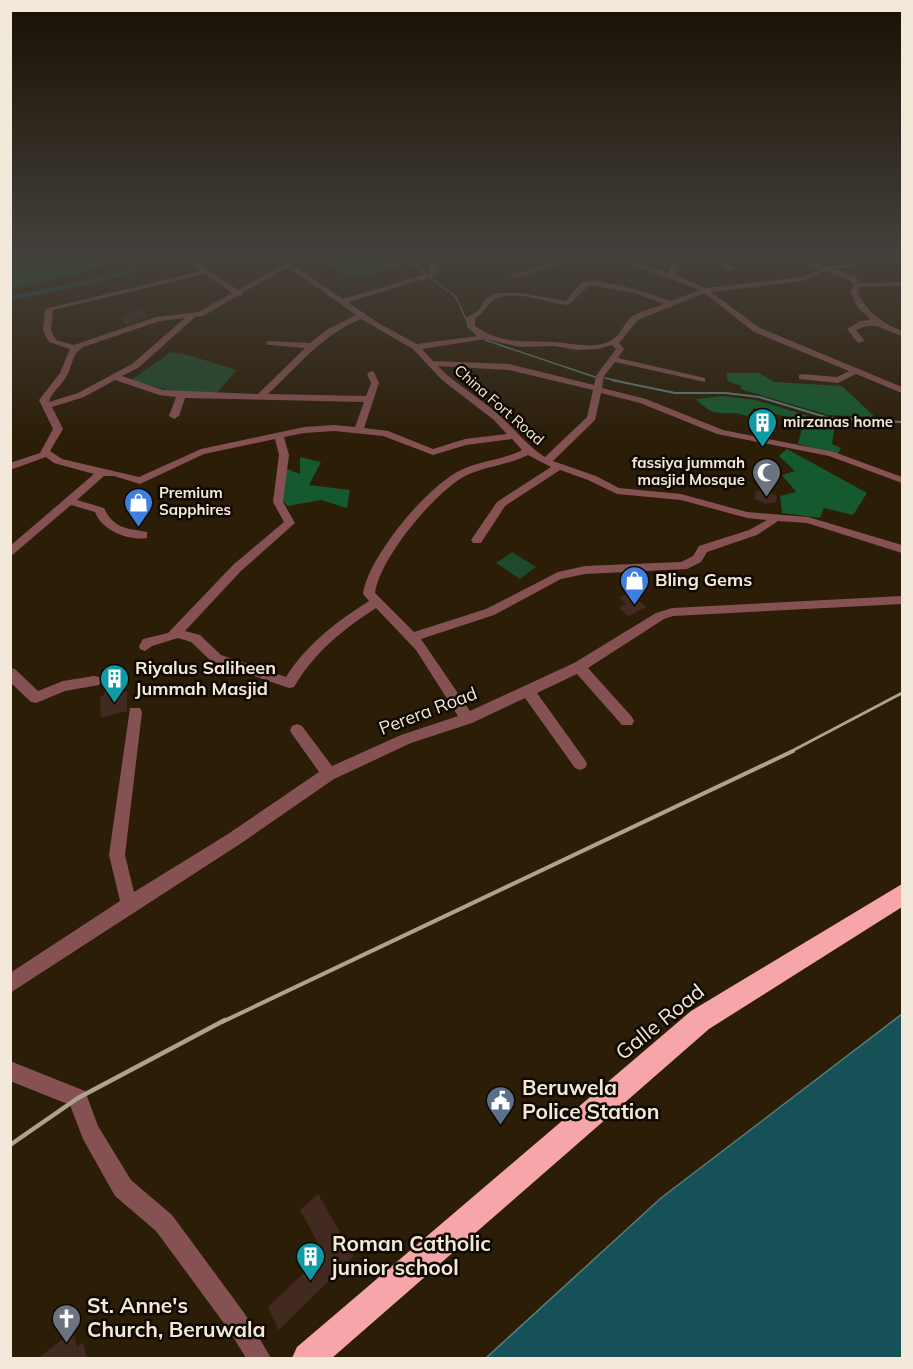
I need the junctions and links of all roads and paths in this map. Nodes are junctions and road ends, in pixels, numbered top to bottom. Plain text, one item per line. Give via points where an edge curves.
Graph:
1 (48, 319) edge
2 (161, 319) edge
3 (189, 319) edge
4 (352, 319) edge
5 (365, 319) edge
6 (471, 319) edge
7 (634, 319) edge
8 (740, 319) edge
9 (874, 319) edge
10 (879, 322) junction
11 (903, 333) edge
12 (485, 337) junction
13 (861, 341) dead end
14 (614, 342) junction
15 (270, 343) dead end
16 (312, 346) junction
17 (416, 347) junction
18 (74, 348) junction
19 (613, 358) junction
20 (430, 363) junction
21 (856, 371) junction
22 (371, 374) dead end
23 (115, 377) junction
24 (802, 377) dead end
25 (702, 380) dead end
26 (596, 390) junction
27 (903, 390) edge
28 (181, 395) junction
29 (261, 396) junction
30 (371, 399) junction
31 (46, 406) junction
32 (174, 416) dead end
33 (359, 430) junction
34 (279, 435) junction
35 (514, 436) junction
36 (528, 451) junction
37 (10, 454) edge
38 (46, 454) junction
39 (20, 462) junction
40 (546, 462) junction
41 (10, 467) edge
42 (558, 467) junction
43 (101, 473) junction
44 (903, 480) edge
45 (69, 501) junction
46 (777, 516) junction
47 (143, 536) dead end
48 (477, 540) dead end
49 (903, 549) edge
50 (10, 553) edge
51 (903, 600) edge
52 (376, 602) junction
53 (176, 633) junction
54 (411, 638) junction
55 (145, 646) dead end
56 (579, 667) junction
57 (10, 673) edge
58 (94, 681) dead end
59 (527, 690) junction
60 (135, 712) dead end
61 (467, 719) junction
62 (627, 722) dead end
63 (297, 730) dead end
64 (580, 764) dead end
65 (329, 774) junction
66 (903, 895) edge
67 (129, 905) junction
68 (10, 984) edge
69 (10, 1071) edge
70 (260, 1359) edge
71 (308, 1359) edge

1 - 18 street via 47,330 53,342
2 - 18 street
3 - 23 street via 151,354
4 - 16 street via 336,325
5 - 17 street, China Fort Road
6 - 12 street via 471,327
7 - 14 street
8 - 21 street via 757,330
9 - 10 street
10 - 11 street
10 - 13 street via 864,322 851,329
12 - 14 street via 520,345 577,348
12 - 17 street
14 - 19 street via 620,349
15 - 16 street
16 - 29 street
17 - 20 street, China Fort Road
18 - 31 street via 66,360 64,375 46,397
19 - 25 street
19 - 26 street via 600,376
20 - 26 street via 509,367
20 - 35 street, China Fort Road
21 - 24 street via 838,380
21 - 27 street
22 - 30 street via 375,383
23 - 28 street via 162,393
23 - 31 street via 81,395
26 - 40 street via 592,418
26 - 44 street via 643,401 720,432 831,454
28 - 29 street
28 - 32 street
29 - 30 street
30 - 33 street
31 - 38 street via 57,424
33 - 34 street via 304,430
33 - 35 street via 401,437 433,452 465,442
34 - 43 street via 201,452 140,481
34 - 53 street via 284,455 278,502 290,523 237,568
35 - 36 street, China Fort Road
36 - 40 street, China Fort Road
36 - 52 street via 510,461 462,474 432,499 368,582 369,594
37 - 39 street
38 - 39 street
38 - 43 street
39 - 41 street
40 - 42 street, China Fort Road
42 - 46 street, China Fort Road via 617,491 681,497 731,512
42 - 48 street via 501,504
43 - 45 street
45 - 47 street via 100,510 107,523
45 - 50 street
46 - 49 street, China Fort Road via 808,520
46 - 54 street via 755,531 703,549 697,559 682,566 585,570 558,576 490,612
51 - 56 street, Perera Road via 672,612
52 - 53 street via 328,633 298,666 290,683 216,658 212,647
52 - 54 street
53 - 55 street
54 - 61 street via 426,653
56 - 59 street, Perera Road
56 - 62 street
57 - 58 street via 36,698 63,686
59 - 61 street, Perera Road
59 - 64 street
60 - 67 street via 117,855
61 - 65 street, Perera Road via 406,739
63 - 65 street
65 - 67 street, Perera Road
66 - 71 highway, Galle Road via 700,1020
67 - 68 street, Perera Road
69 - 70 street via 78,1098 90,1132 123,1188 164,1223

